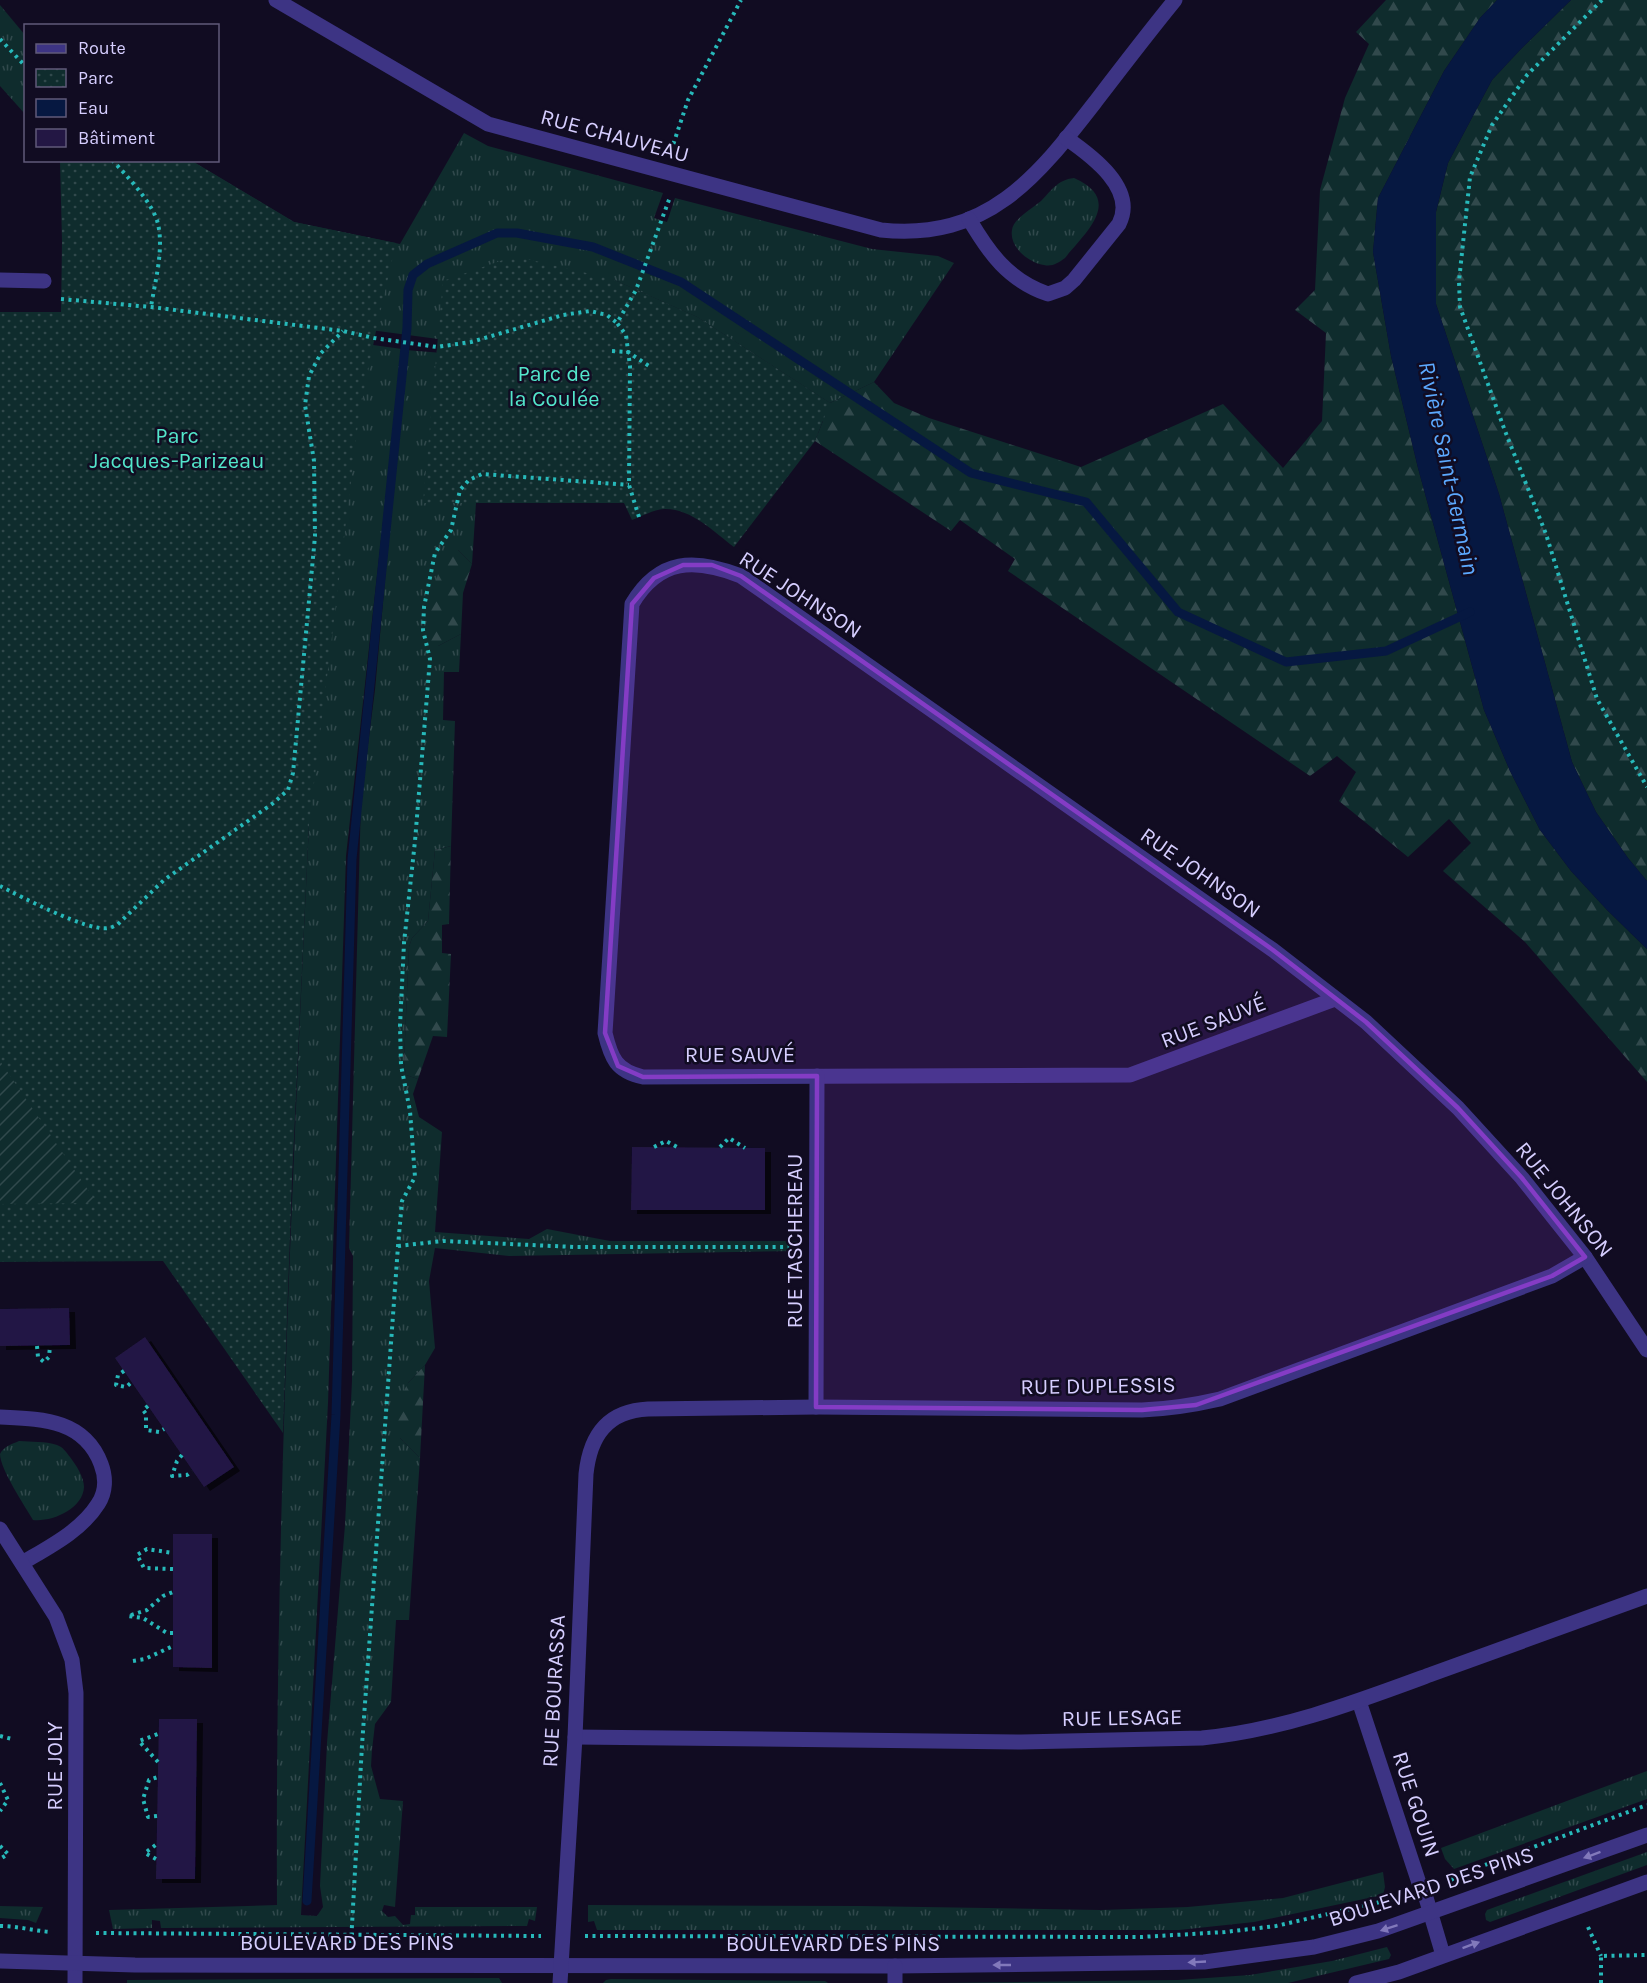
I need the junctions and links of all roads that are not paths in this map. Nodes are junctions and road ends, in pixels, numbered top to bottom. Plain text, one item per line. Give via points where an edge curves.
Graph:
1 (276, 0) edge
2 (1175, 0) edge
3 (1066, 138) junction
4 (969, 219) junction
5 (0, 280) edge
6 (44, 281) dead end
7 (641, 588) joint
8 (1335, 999) junction
9 (818, 1076) junction
10 (1585, 1257) junction
11 (1647, 1350) edge
12 (816, 1407) junction
13 (621, 1414) joint
14 (0, 1418) edge
15 (0, 1529) edge
16 (22, 1563) junction
17 (1647, 1596) edge
18 (1359, 1701) junction
19 (575, 1737) junction
20 (1647, 1835) edge
21 (1647, 1882) edge
22 (1430, 1914) junction
23 (1443, 1955) junction
24 (0, 1961) edge
25 (75, 1963) junction
26 (561, 1964) junction
27 (895, 1966) junction
28 (75, 1983) edge
29 (560, 1983) edge
30 (895, 1983) edge
31 (1356, 1983) edge

1 - 4 street, RUE CHAUVEAU via 488,124 881,230 926,230
2 - 3 street, RUE CHAUVEAU
3 - 4 street, RUE CHAUVEAU via 1022,188
3 - 4 street via 1113,182 1124,213 1065,288 1048,294 1004,268
5 - 6 street
7 - 8 street, RUE JOHNSON via 683,565 712,565 741,576 1264,944
7 - 9 street, RUE SAUVÉ via 632,604 629,624 604,1032 608,1046 618,1066 643,1077
8 - 9 street, RUE SAUVÉ via 1130,1075
8 - 10 street, RUE JOHNSON via 1396,1049 1458,1108 1522,1178
9 - 12 street, RUE TASCHEREAU
10 - 11 street, RUE JOHNSON
10 - 12 street, RUE DUPLESSIS via 1552,1276 1196,1405 1142,1410
12 - 13 street, RUE DUPLESSIS via 648,1409
13 - 19 street, RUE BOURASSA via 597,1434 587,1462
14 - 16 street via 26,1418 70,1427 92,1446 104,1478 102,1497 88,1516 67,1536
15 - 16 street, RUE JOLY
16 - 25 street, RUE JOLY via 56,1617 74,1676
17 - 18 street, RUE LESAGE
18 - 19 street, RUE LESAGE via 1259,1730 1203,1738 1020,1742
18 - 22 street, RUE GOUIN
19 - 26 street, RUE BOURASSA
20 -> 22 street, BOULEVARD DES PINS
23 -> 21 street
22 - 23 street, RUE GOUIN
22 -> 27 street, BOULEVARD DES PINS via 1314,1947 1204,1962
23 - 31 street
24 - 25 street, BOULEVARD DES PINS
25 - 26 street, BOULEVARD DES PINS
25 - 28 street, RUE JOLY
26 - 27 street, BOULEVARD DES PINS
26 - 29 street, RUE BOURASSA
27 - 30 street

